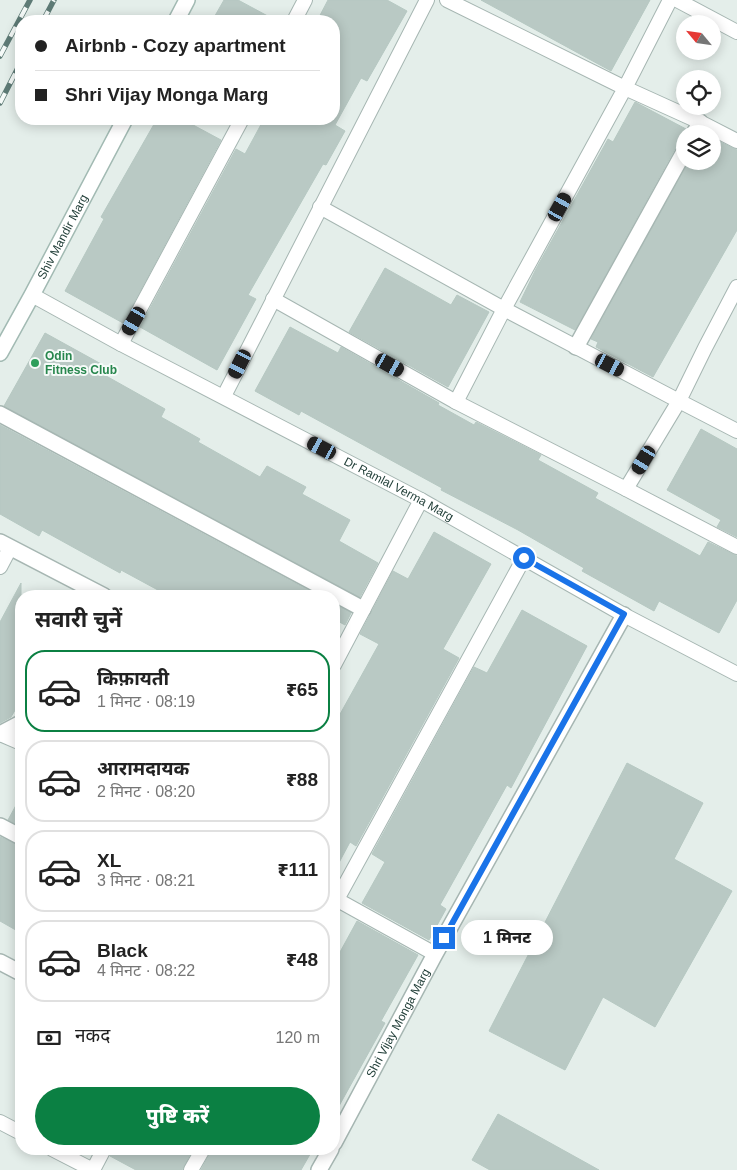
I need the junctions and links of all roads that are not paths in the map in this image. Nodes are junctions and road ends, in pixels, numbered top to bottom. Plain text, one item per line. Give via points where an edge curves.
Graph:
1 (187, 0) edge
2 (306, 0) edge
3 (427, 0) edge
4 (447, 0) edge
5 (670, 0) edge
6 (677, 0) edge
7 (179, 15) edge
8 (297, 15) edge
9 (737, 32) edge
10 (625, 88) junction
11 (122, 125) edge
12 (239, 125) edge
13 (692, 125) edge
14 (721, 136) edge
15 (737, 141) edge
16 (676, 166) edge
17 (320, 207) junction
18 (737, 287) edge
19 (32, 295) junction
20 (273, 300) junction
21 (504, 309) junction
22 (121, 344) junction
23 (576, 347) junction
24 (0, 353) edge
25 (224, 396) junction
26 (679, 401) junction
27 (456, 402) junction
28 (0, 414) edge
29 (737, 431) edge
30 (626, 489) junction
31 (421, 500) junction
32 (5, 545) edge
33 (737, 547) edge
34 (524, 558) junction
35 (0, 567) edge
36 (89, 590) edge
37 (329, 590) edge
38 (340, 596) edge
39 (364, 609) junction
40 (624, 614) junction
41 (340, 654) edge
42 (737, 674) edge
43 (15, 726) edge
44 (0, 734) edge
45 (15, 740) edge
46 (0, 826) edge
47 (15, 834) edge
48 (340, 891) edge
49 (340, 903) edge
50 (435, 954) junction
51 (0, 962) edge
52 (15, 970) edge
53 (0, 1122) edge
54 (15, 1130) edge
55 (340, 1132) edge
56 (64, 1155) edge
57 (101, 1155) edge
58 (200, 1155) edge
59 (328, 1155) edge
60 (93, 1170) edge
61 (191, 1170) edge
62 (319, 1170) edge

1 - 7 street
2 - 8 lane
3 - 17 lane
4 - 10 lane
5 - 10 lane
6 - 9 lane
10 - 13 lane
10 - 21 lane
11 - 19 street, Shiv Mandir Marg
12 - 22 lane
14 - 15 lane
16 - 23 street
17 - 20 lane
17 - 21 lane
18 - 26 lane
19 - 22 lane, Dr Ramlal Verma Marg
19 - 24 street, Shiv Mandir Marg
20 - 25 lane
20 - 27 lane
21 - 23 lane
21 - 27 lane
22 - 25 lane, Dr Ramlal Verma Marg
23 - 26 lane
25 - 31 lane, Dr Ramlal Verma Marg
26 - 29 lane
26 - 30 lane
27 - 30 lane
28 - 37 street
30 - 33 lane
31 - 34 lane, Dr Ramlal Verma Marg
31 - 39 lane
32 - 35 lane
32 - 36 street
34 - 40 lane, Dr Ramlal Verma Marg
34 - 48 lane
38 - 39 street
39 - 41 lane
40 - 42 lane, Dr Ramlal Verma Marg
40 - 50 street, Shri Vijay Monga Marg
43 - 44 street
44 - 45 lane
46 - 47 street
49 - 50 lane
50 - 55 street, Shri Vijay Monga Marg
51 - 52 street
53 - 54 lane
56 - 60 lane
57 - 60 lane
58 - 61 lane
59 - 62 street

